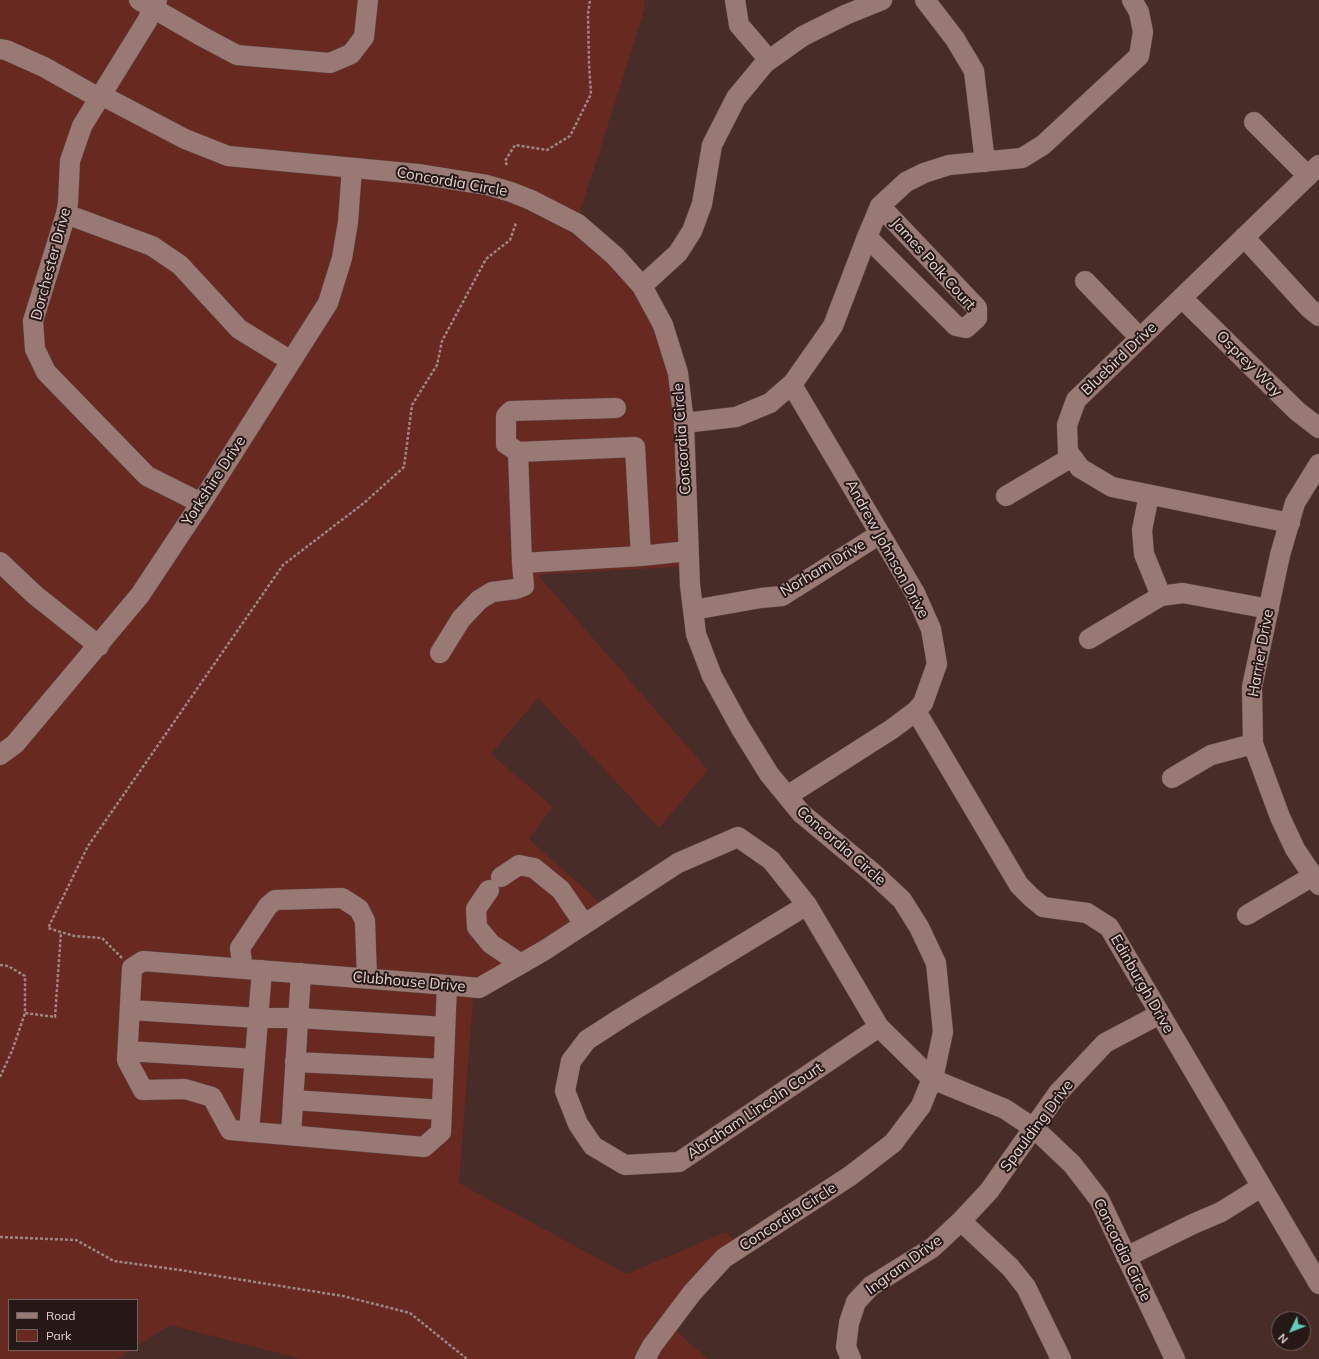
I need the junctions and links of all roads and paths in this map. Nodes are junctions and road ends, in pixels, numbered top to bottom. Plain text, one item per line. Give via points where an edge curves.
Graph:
1 (368, 0) edge
2 (590, 0) edge
3 (735, 0) edge
4 (882, 0) edge
5 (925, 0) edge
6 (1132, 0) edge
7 (150, 3) edge
8 (0, 49) edge
9 (769, 60) junction
10 (100, 97) junction
11 (1254, 122) dead end
12 (984, 162) junction
13 (507, 165) dead end
14 (352, 168) junction
15 (1313, 170) edge
16 (880, 206) junction
17 (66, 214) junction
18 (516, 223) dead end
19 (867, 237) junction
20 (1244, 238) junction
21 (1084, 281) dead end
22 (642, 286) junction
23 (1182, 298) junction
24 (1316, 307) edge
25 (1140, 338) junction
26 (291, 361) junction
27 (792, 385) junction
28 (616, 408) dead end
29 (684, 423) junction
30 (1319, 428) edge
31 (518, 452) junction
32 (1072, 457) junction
33 (1319, 464) edge
34 (1149, 495) junction
35 (1006, 496) dead end
36 (201, 503) junction
37 (1290, 523) junction
38 (880, 534) junction
39 (688, 552) junction
40 (640, 556) junction
41 (0, 562) edge
42 (522, 563) junction
43 (1161, 596) junction
44 (1269, 609) junction
45 (693, 610) junction
46 (1089, 639) dead end
47 (99, 646) junction
48 (440, 653) dead end
49 (916, 711) junction
50 (1253, 744) junction
51 (0, 755) edge
52 (1172, 778) dead end
53 (787, 796) junction
54 (1314, 871) edge
55 (807, 905) junction
56 (1247, 915) dead end
57 (584, 924) junction
58 (61, 932) junction
59 (521, 964) junction
60 (0, 965) edge
61 (132, 968) junction
62 (252, 969) junction
63 (301, 973) junction
64 (367, 978) junction
65 (447, 985) junction
66 (130, 1010) junction
67 (25, 1013) junction
68 (1160, 1014) junction
69 (258, 1018) junction
70 (298, 1018) junction
71 (445, 1027) junction
72 (879, 1027) junction
73 (127, 1055) junction
74 (255, 1059) junction
75 (295, 1062) junction
76 (443, 1069) junction
77 (0, 1077) edge
78 (932, 1079) junction
79 (293, 1100) junction
80 (442, 1110) junction
81 (1033, 1128) junction
82 (249, 1132) junction
83 (291, 1135) junction
84 (1262, 1187) junction
85 (961, 1221) junction
86 (0, 1237) edge
87 (1126, 1257) junction
88 (1319, 1284) edge
89 (467, 1359) edge
90 (645, 1359) edge
91 (851, 1359) edge
92 (1060, 1359) edge
93 (1175, 1359) edge

1 - 7 street via 364,36 351,54 330,63 237,55
2 - 13 path via 588,14 591,94 570,136 547,150 515,145 505,161
3 - 9 street via 739,25
4 - 9 street via 844,15 803,36
5 - 12 street via 955,39 974,71
6 - 12 street via 1139,12 1143,32 1139,56 1042,146 1022,158
7 - 10 street, Dorchester Drive via 147,21
8 - 10 street, Concordia Circle via 44,67
9 - 22 street via 736,98 712,145 702,204 692,231 678,253
10 - 14 street, Concordia Circle via 185,139 228,156
10 - 17 street, Dorchester Drive via 82,126 70,161
11 - 15 street
12 - 16 street via 949,165 924,173 906,182
14 - 22 street, Concordia Circle via 418,174 487,185 531,200 578,224 615,256
14 - 26 street, Yorkshire Drive via 342,258 328,303
15 - 20 street, Bluebird Drive
16 - 19 street
16 - 19 street, James Polk Court via 977,308 978,318 966,328 956,326
17 - 26 street via 152,246 180,266 239,329
17 - 36 street, Dorchester Drive via 34,321 35,349 40,360 46,372 147,476
18 - 58 path via 510,240 486,259 442,341 437,365 412,405 404,468 364,503 284,565 88,846 48,928
19 - 27 street via 834,326
20 - 23 street, Bluebird Drive
20 - 24 street
21 - 25 street
22 - 29 street, Concordia Circle via 663,325 678,374
23 - 25 street, Bluebird Drive
23 - 30 street, Osprey Way via 1296,411
25 - 32 street, Bluebird Drive via 1076,400 1067,425 1068,452
26 - 36 street, Yorkshire Drive
27 - 29 street via 770,402 736,416
27 - 38 street, Andrew Johnson Drive
28 - 31 street via 512,411 506,416 506,444
29 - 39 street, Concordia Circle
31 - 40 street via 635,447
31 - 42 street
32 - 34 street, Bluebird Drive via 1080,468 1112,487
32 - 35 street
33 - 37 street, Harrier Drive via 1295,503
34 - 37 street, Bluebird Drive
34 - 43 street via 1142,530 1144,554
36 - 47 street, Yorkshire Drive via 140,595
37 - 44 street, Harrier Drive via 1280,555
38 - 45 street, Norham Drive via 782,596
38 - 49 street, Andrew Johnson Drive via 915,593 931,628 937,664 923,703
39 - 40 street
39 - 45 street, Concordia Circle
40 - 42 street
41 - 47 street via 34,595
42 - 48 street via 524,586 492,592 479,600 461,620
43 - 44 street via 1183,592
43 - 46 street
44 - 50 street, Harrier Drive via 1252,687
45 - 53 street, Concordia Circle via 696,634 712,676 769,774
47 - 51 street, Yorkshire Drive via 15,744
49 - 53 street, Andrew Johnson Drive
49 - 68 street, Edinburgh Drive via 1019,885 1042,907 1087,913 1109,927
50 - 52 street via 1211,756
50 - 54 street, Harrier Drive via 1280,817 1295,849
53 - 78 street, Concordia Circle via 801,813 902,900 919,927 936,963 943,1032
54 - 56 street
55 - 57 street, Clubhouse Drive via 771,860 738,837 678,863
55 - 72 street
55 - 72 street, Abraham Lincoln Court via 587,1040 571,1061 565,1091 578,1124 593,1146 625,1164 679,1162
57 - 59 street, Clubhouse Drive
57 - 59 street via 561,890 534,868 519,865 495,883 476,909 477,928 491,944
58 - 61 path via 74,936 102,938
58 - 67 path via 54,1017
59 - 65 street, Clubhouse Drive via 478,988
60 - 67 path via 8,966 25,976
61 - 62 street, Clubhouse Drive via 143,961
61 - 66 street
62 - 63 street, Clubhouse Drive
62 - 64 street via 240,948 268,906 275,900 342,898 359,909 365,921
62 - 69 street
63 - 64 street, Clubhouse Drive
63 - 70 street
64 - 65 street, Clubhouse Drive
65 - 71 street
66 - 69 street
66 - 73 street
67 - 77 path
68 - 81 street, Spaulding Drive via 1105,1043 1058,1093
68 - 84 street, Edinburgh Drive
69 - 70 street
69 - 74 street
70 - 71 street
70 - 75 street
71 - 76 street
72 - 78 street
73 - 74 street
73 - 82 street via 143,1090 185,1089 212,1097 230,1130
74 - 82 street
75 - 76 street
75 - 79 street
76 - 80 street
78 - 81 street, Concordia Circle via 1005,1109
78 - 90 street, Concordia Circle via 921,1106 893,1143 850,1176 724,1258 692,1293
79 - 80 street
79 - 83 street
80 - 83 street via 441,1132 424,1148
81 - 85 street, Spaulding Drive via 989,1191
81 - 87 street, Concordia Circle via 1072,1164 1099,1199
82 - 83 street
84 - 87 street via 1221,1212
84 - 88 street, Edinburgh Drive
85 - 91 street, Ingram Drive via 932,1248 871,1286 856,1302 849,1323 846,1347
85 - 92 street via 1010,1267 1026,1287
86 - 89 path via 76,1240 114,1261 343,1296 410,1313
87 - 93 street, Concordia Circle

